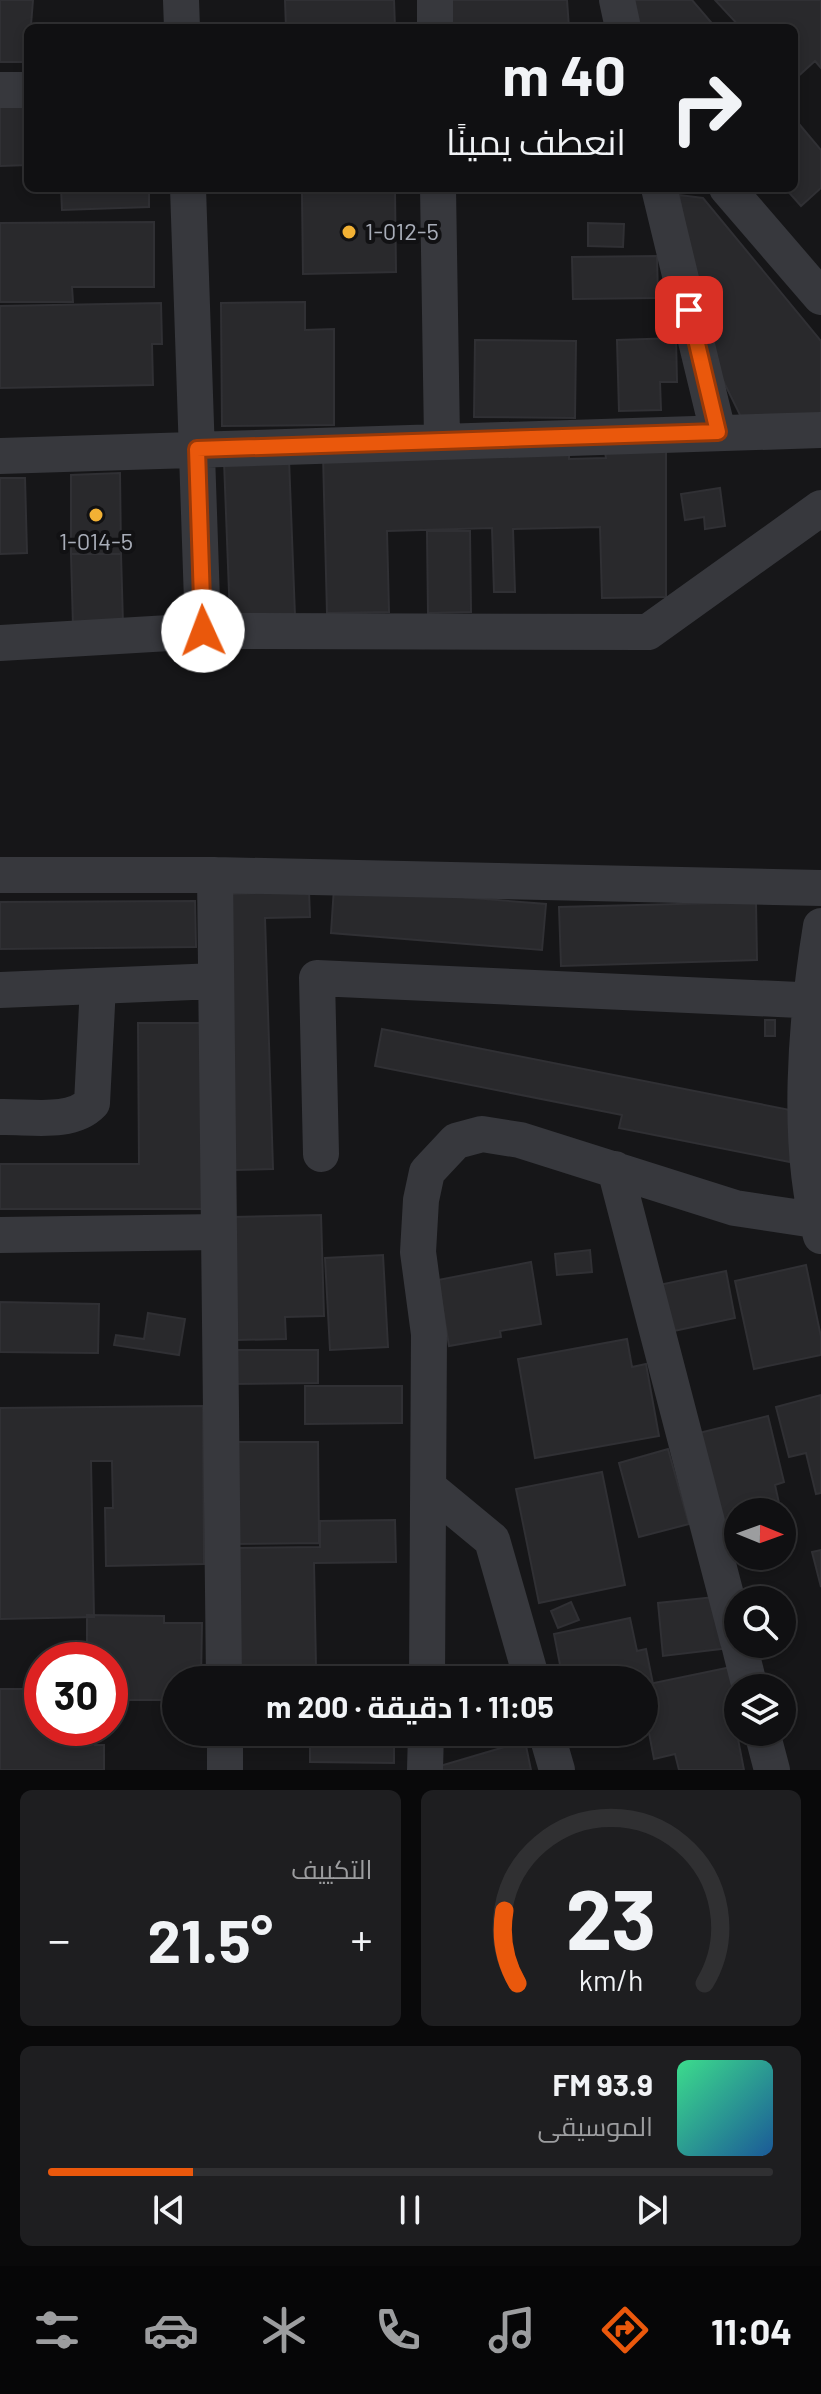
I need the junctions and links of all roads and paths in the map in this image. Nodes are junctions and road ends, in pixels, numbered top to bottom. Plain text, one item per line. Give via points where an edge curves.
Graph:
1 (181, 0) edge
2 (435, 0) edge
3 (617, 0) edge
4 (182, 24) edge
5 (435, 24) edge
6 (622, 24) edge
7 (0, 90) edge
8 (24, 90) edge
9 (188, 192) edge
10 (438, 192) edge
11 (660, 192) edge
12 (730, 192) edge
13 (821, 297) edge
14 (821, 430) edge
15 (718, 432) junction
16 (442, 439) junction
17 (197, 449) junction
18 (0, 456) edge
19 (821, 508) edge
20 (203, 631) junction
21 (0, 643) edge
22 (0, 875) edge
23 (215, 875) junction
24 (821, 888) edge
25 (821, 926) edge
26 (216, 981) junction
27 (98, 986) junction
28 (0, 990) edge
29 (815, 1001) edge
30 (0, 1117) edge
31 (321, 1154) dead end
32 (615, 1169) junction
33 (820, 1226) edge
34 (219, 1232) junction
35 (0, 1235) edge
36 (429, 1488) junction
37 (724, 1589) edge
38 (224, 1666) edge
39 (427, 1666) edge
40 (528, 1666) edge
41 (225, 1746) edge
42 (426, 1746) edge
43 (550, 1746) edge
44 (766, 1746) edge
45 (225, 1770) edge
46 (425, 1770) edge
47 (557, 1770) edge
48 (772, 1770) edge

1 - 4 street
2 - 5 street
3 - 6 street
7 - 8 street
9 - 17 street
10 - 16 street
11 - 15 street
12 - 13 street
14 - 15 street
15 - 16 street
16 - 17 street
17 - 18 street
17 - 20 street
19 - 20 street via 648,632
20 - 21 street
22 - 23 street
23 - 24 street
23 - 26 street
25 - 29 street
26 - 27 street
26 - 34 street
27 - 28 street
27 - 30 street via 92,1103 82,1113 67,1116
29 - 31 street via 317,978
29 - 33 street via 807,1173
32 - 33 street via 735,1208
32 - 36 street via 482,1134 456,1141 427,1172 418,1252 429,1334
32 - 37 street
34 - 35 street
34 - 38 street
36 - 39 street
36 - 40 street via 492,1540
41 - 45 street
42 - 46 street
43 - 47 street
44 - 48 street

